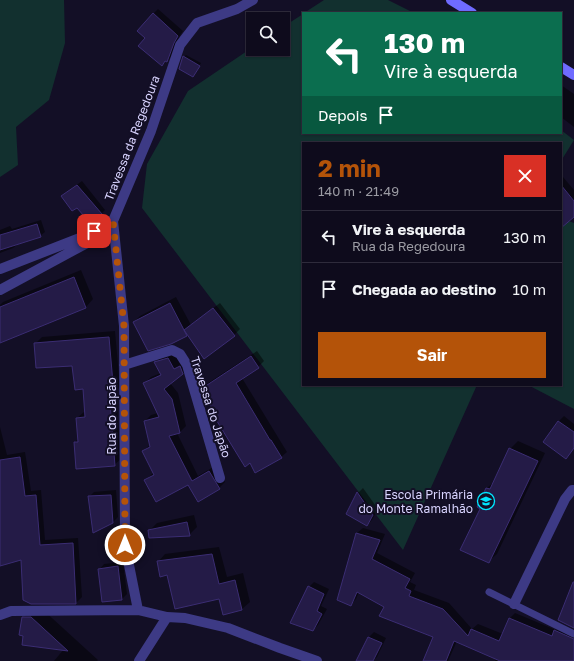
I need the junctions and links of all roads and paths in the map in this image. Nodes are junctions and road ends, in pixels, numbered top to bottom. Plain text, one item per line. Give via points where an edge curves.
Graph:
1 (253, 0) edge
2 (451, 0) edge
3 (470, 12) edge
4 (562, 68) edge
5 (574, 75) edge
6 (113, 221) junction
7 (0, 269) edge
8 (0, 290) edge
9 (124, 365) junction
10 (220, 478) dead end
11 (574, 490) edge
12 (489, 592) dead end
13 (514, 604) junction
14 (138, 610) junction
15 (0, 615) edge
16 (166, 617) junction
17 (574, 634) edge
18 (139, 661) edge
19 (318, 661) edge

1 - 6 street, Travessa da Regedoura via 237,9 197,23 180,45 151,131
2 - 3 main road
4 - 5 main road
6 - 7 street via 85,236
6 - 8 street, Travessa da Regedoura via 87,243
6 - 9 street, Rua do Japão via 124,326
9 - 10 street, Travessa do Japão via 172,350 180,354 187,365
9 - 14 street, Rua do Japão via 125,545
11 - 13 street via 565,499
12 - 13 lane
13 - 17 lane
14 - 15 street via 11,611
14 - 16 street
16 - 18 street
16 - 19 street via 186,618 228,628

